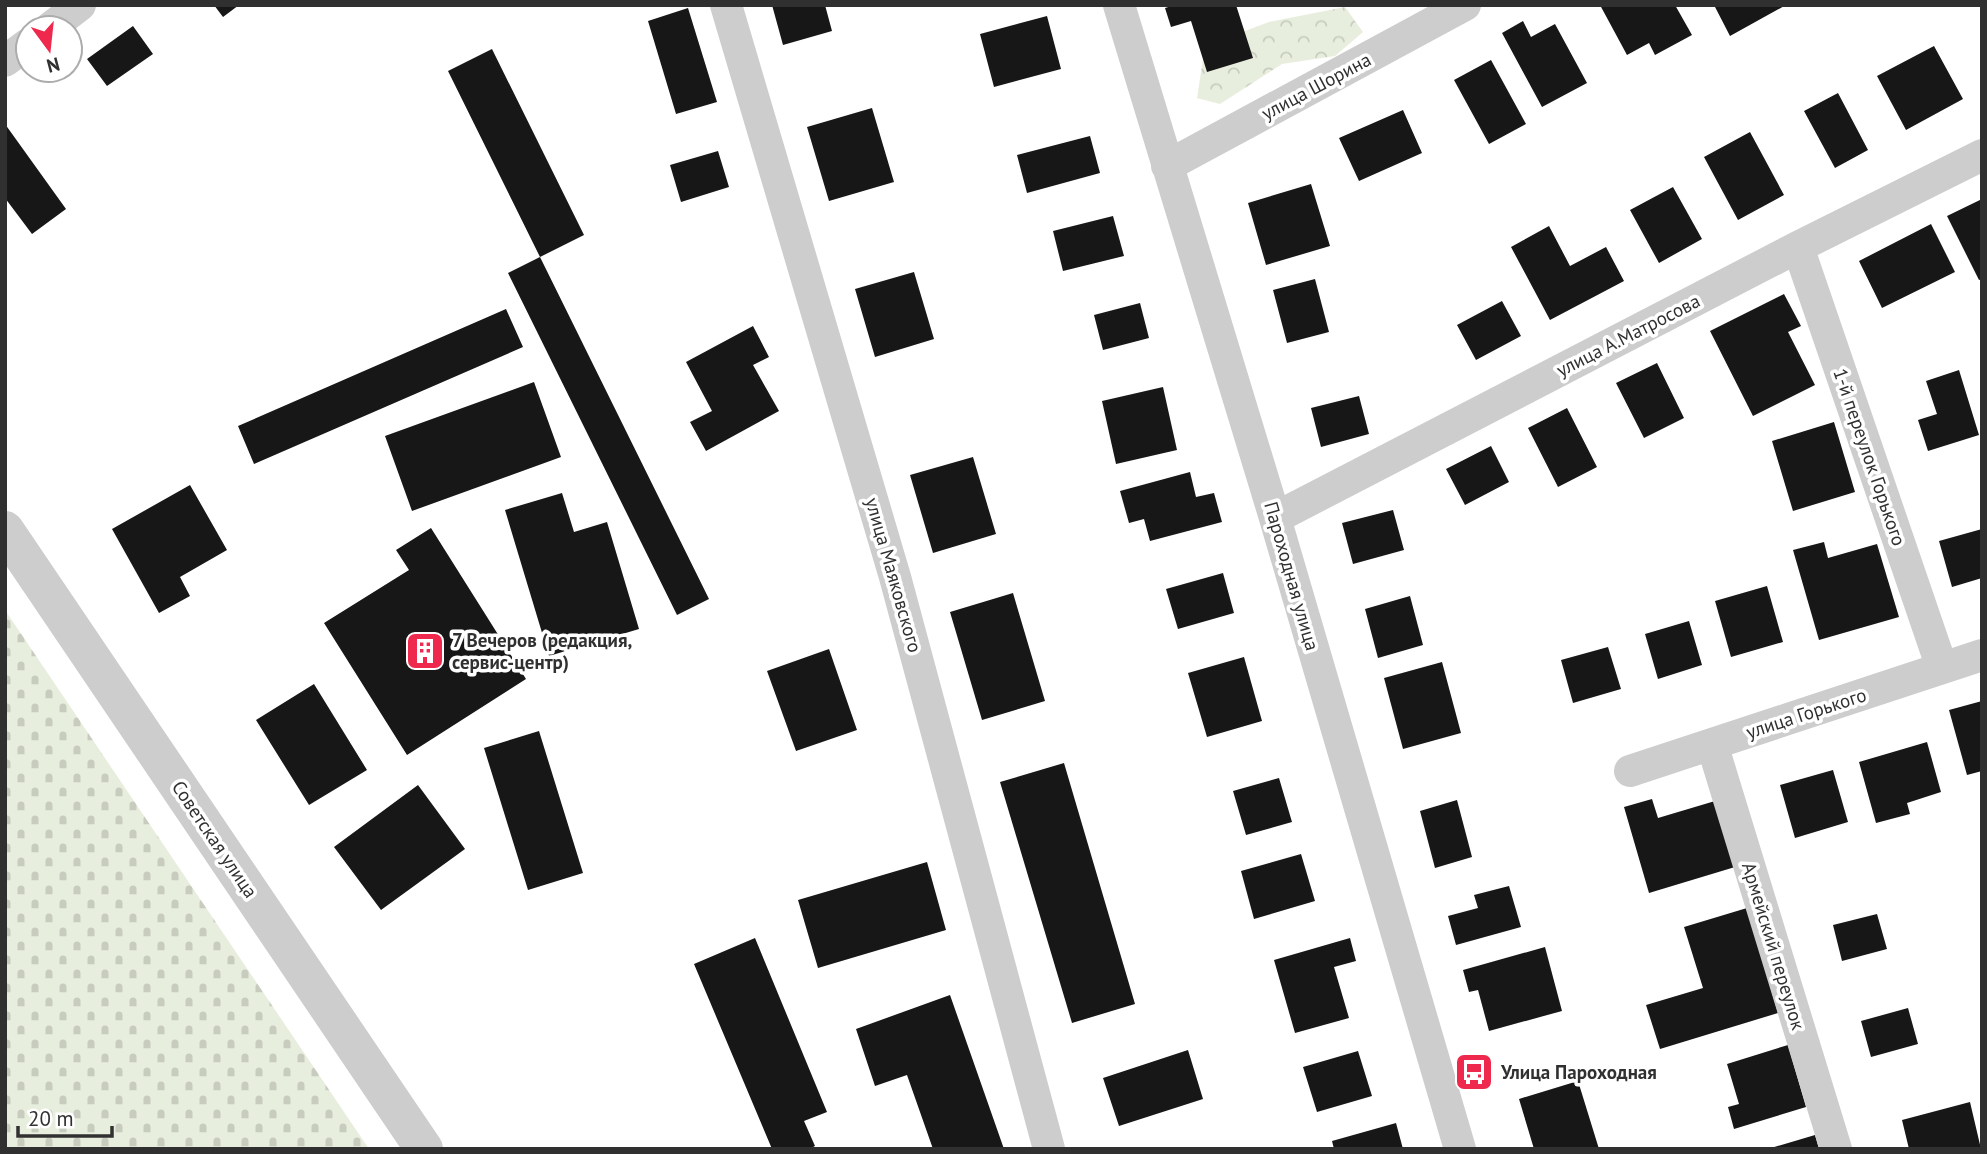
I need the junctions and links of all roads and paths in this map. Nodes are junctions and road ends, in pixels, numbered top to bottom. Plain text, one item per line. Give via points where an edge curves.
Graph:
1 (726, 5) edge
2 (1119, 5) edge
3 (1465, 5) edge
4 (1982, 155) edge
5 (1167, 166) junction
6 (1798, 247) junction
7 (1275, 518) junction
8 (5, 530) edge
9 (1982, 655) edge
10 (1942, 668) junction
11 (1712, 744) junction
12 (1630, 771) dead end
13 (424, 1149) edge
14 (1049, 1149) edge
15 (1460, 1149) edge
16 (1836, 1149) edge

1 - 14 street, улица Маяковского via 895,577
2 - 5 street, Пароходная улица
3 - 5 street, улица Шорина
4 - 6 street, улица А.Матросова
5 - 7 street, Пароходная улица
6 - 7 street, улица А.Матросова
6 - 10 street, 1-й переулок Горького
7 - 15 street, Пароходная улица
8 - 13 street, Советская улица
9 - 10 street, улица Горького
10 - 11 street, улица Горького
11 - 12 street, улица Горького
11 - 16 street, Армейский переулок

